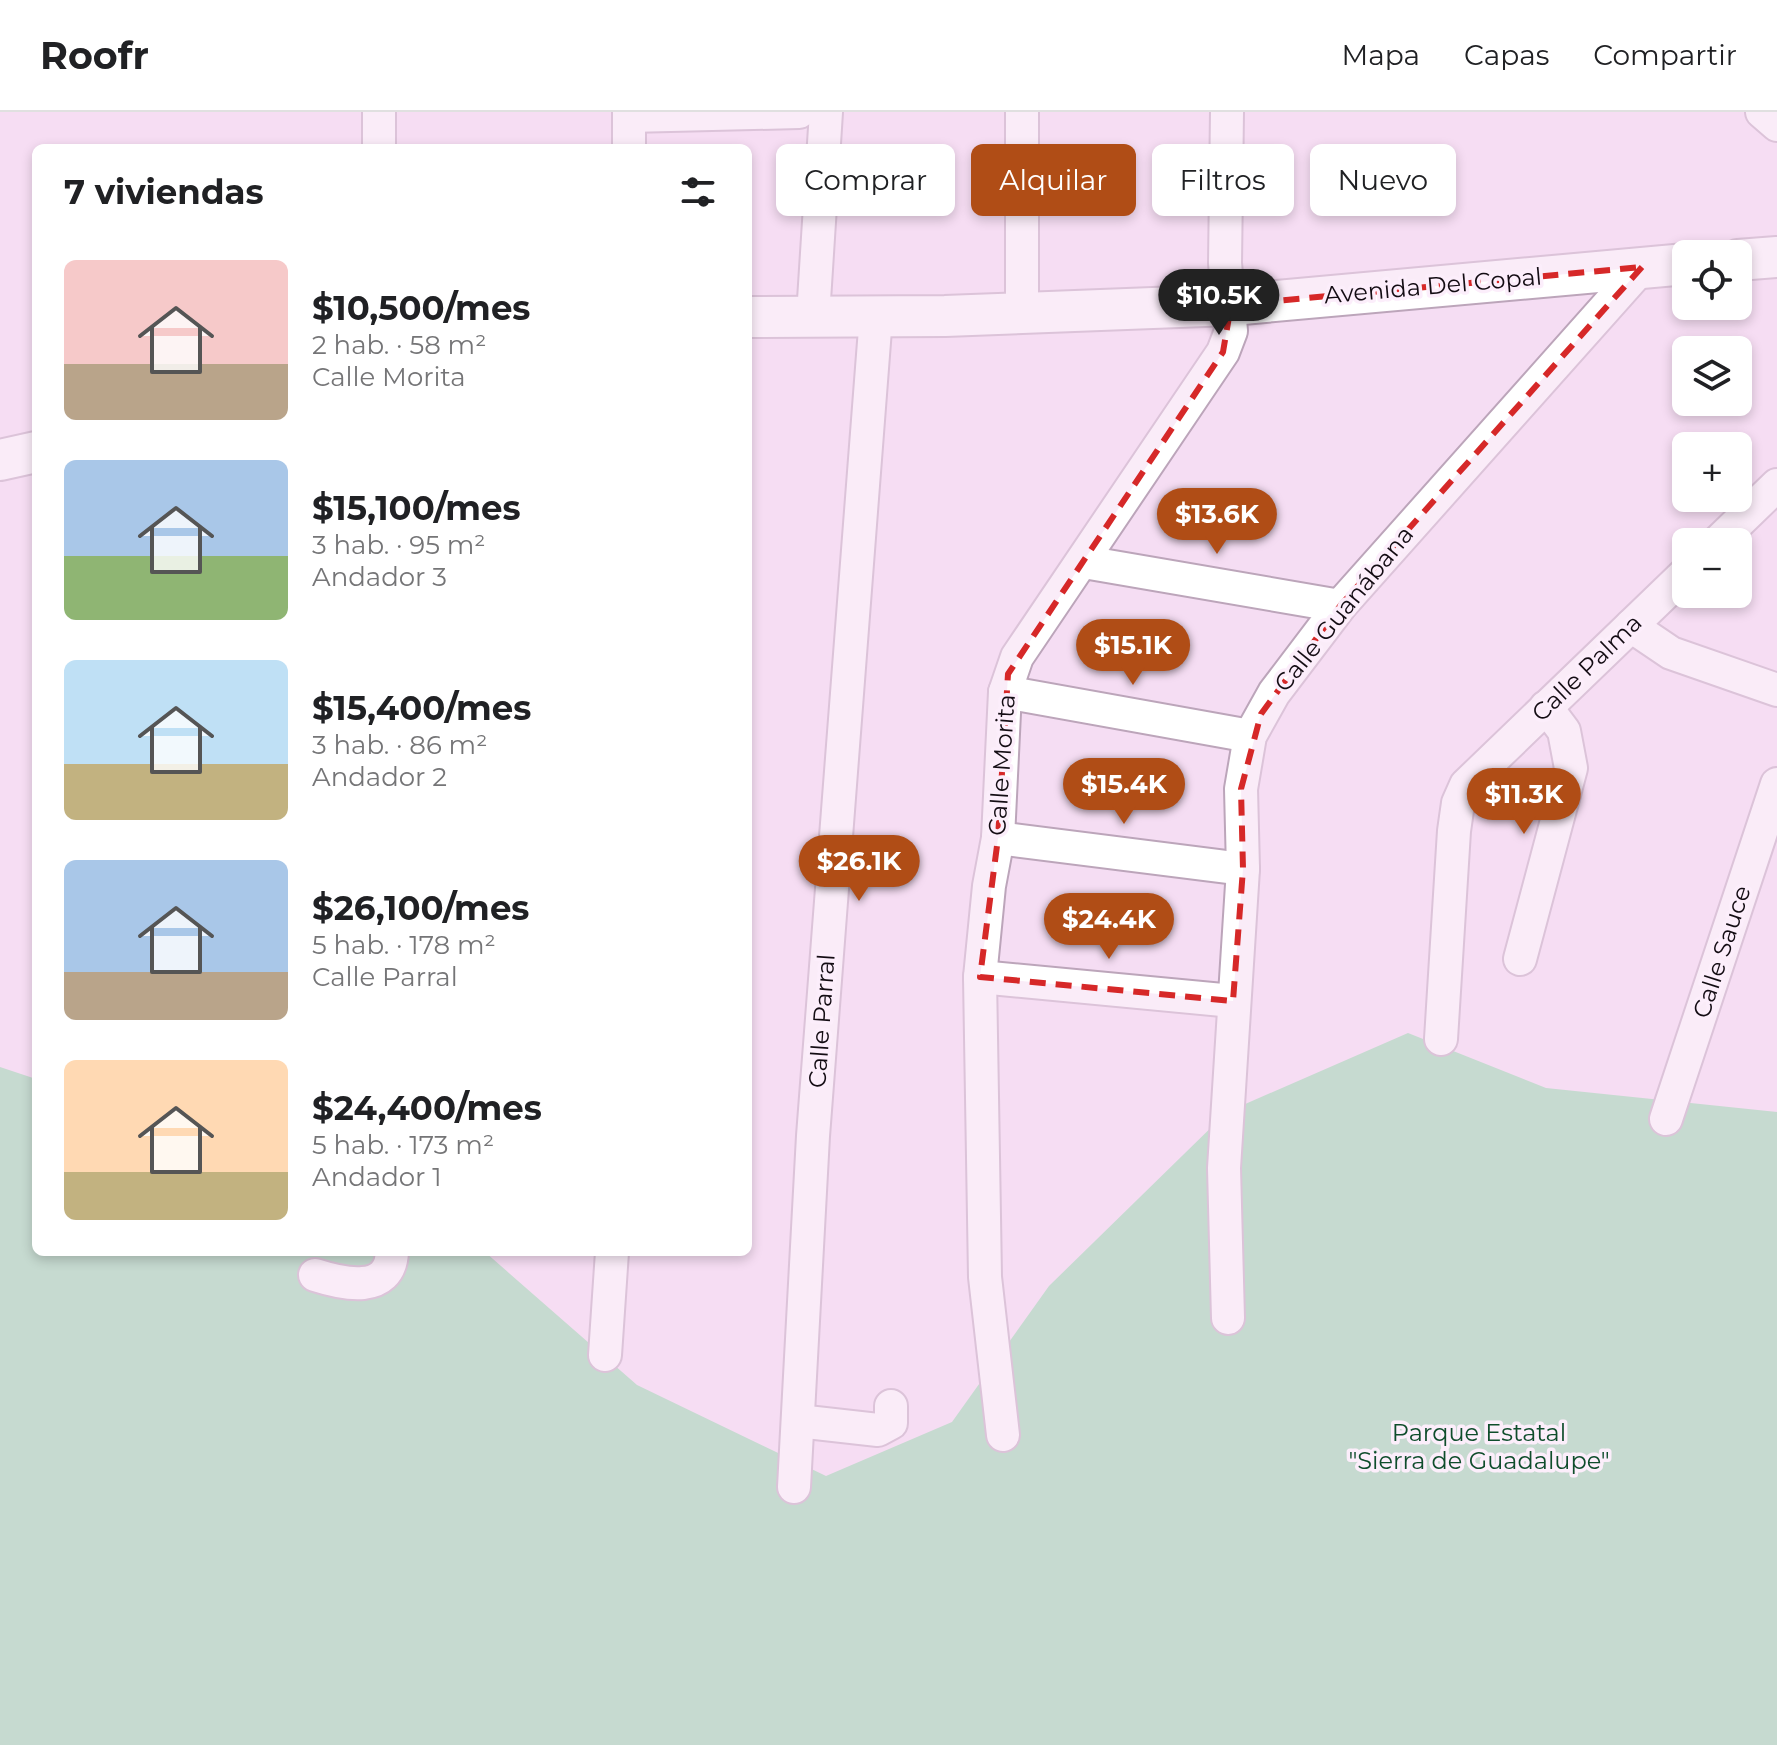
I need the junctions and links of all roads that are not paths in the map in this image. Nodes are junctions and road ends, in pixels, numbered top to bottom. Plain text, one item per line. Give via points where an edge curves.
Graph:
1 (379, 112) edge
2 (799, 112) edge
3 (826, 112) edge
4 (1022, 112) edge
5 (1227, 112) edge
6 (1762, 112) edge
7 (629, 114) edge
8 (1777, 125) edge
9 (379, 144) edge
10 (629, 144) edge
11 (1777, 257) edge
12 (1752, 259) edge
13 (1672, 265) edge
14 (1642, 267) junction
15 (1231, 305) junction
16 (1022, 313) junction
17 (813, 316) junction
18 (876, 316) junction
19 (752, 317) edge
20 (32, 453) edge
21 (0, 460) edge
22 (1777, 485) edge
23 (1732, 528) edge
24 (1084, 562) junction
25 (1672, 586) edge
26 (1340, 606) junction
27 (1631, 626) junction
28 (1777, 690) edge
29 (1005, 692) junction
30 (1546, 707) junction
31 (1250, 736) junction
32 (1777, 784) edge
33 (998, 838) junction
34 (1243, 869) junction
35 (1520, 959) dead end
36 (980, 977) junction
37 (1233, 1001) junction
38 (1441, 1039) dead end
39 (1666, 1119) dead end
40 (392, 1256) edge
41 (612, 1256) edge
42 (315, 1275) dead end
43 (1228, 1318) dead end
44 (605, 1355) dead end
45 (891, 1406) dead end
46 (798, 1421) junction
47 (1003, 1435) dead end
48 (794, 1487) dead end

1 - 9 street
2 - 7 street
3 - 17 street
4 - 16 street
5 - 15 street, Calle Morita via 1225,263
6 - 8 street
7 - 10 street
11 - 12 street
13 - 14 street, Avenida Del Copal
14 - 15 street, Avenida Del Copal
14 - 26 street, Calle Guanábana
15 - 16 street, Avenida Del Copal
15 - 24 street, Calle Morita via 1231,331 1223,352
16 - 18 street, Avenida Del Copal
17 - 18 street, Avenida Del Copal
17 - 19 street, Avenida Del Copal
18 - 46 street, Calle Parral via 813,1136
20 - 21 street
22 - 23 street
24 - 26 street
24 - 29 street, Calle Morita via 1017,657
25 - 27 street, Calle Palma
26 - 31 street, Calle Guanábana via 1274,693
27 - 28 street via 1671,653
27 - 30 street, Calle Palma
29 - 31 street
29 - 33 street, Calle Morita
30 - 35 street via 1564,731 1571,768
30 - 38 street, Calle Palma via 1482,767 1458,803
31 - 34 street, Calle Guanábana via 1241,789
32 - 39 street, Calle Sauce
33 - 34 street
33 - 36 street, Calle Morita
34 - 37 street, Calle Guanábana
36 - 37 street
36 - 47 street, Calle Morita via 985,1277
37 - 43 street, Calle Guanábana via 1224,1168
40 - 42 street via 386,1272 367,1284 343,1284
41 - 44 street
45 - 46 street via 891,1423 878,1430
46 - 48 street, Calle Parral

